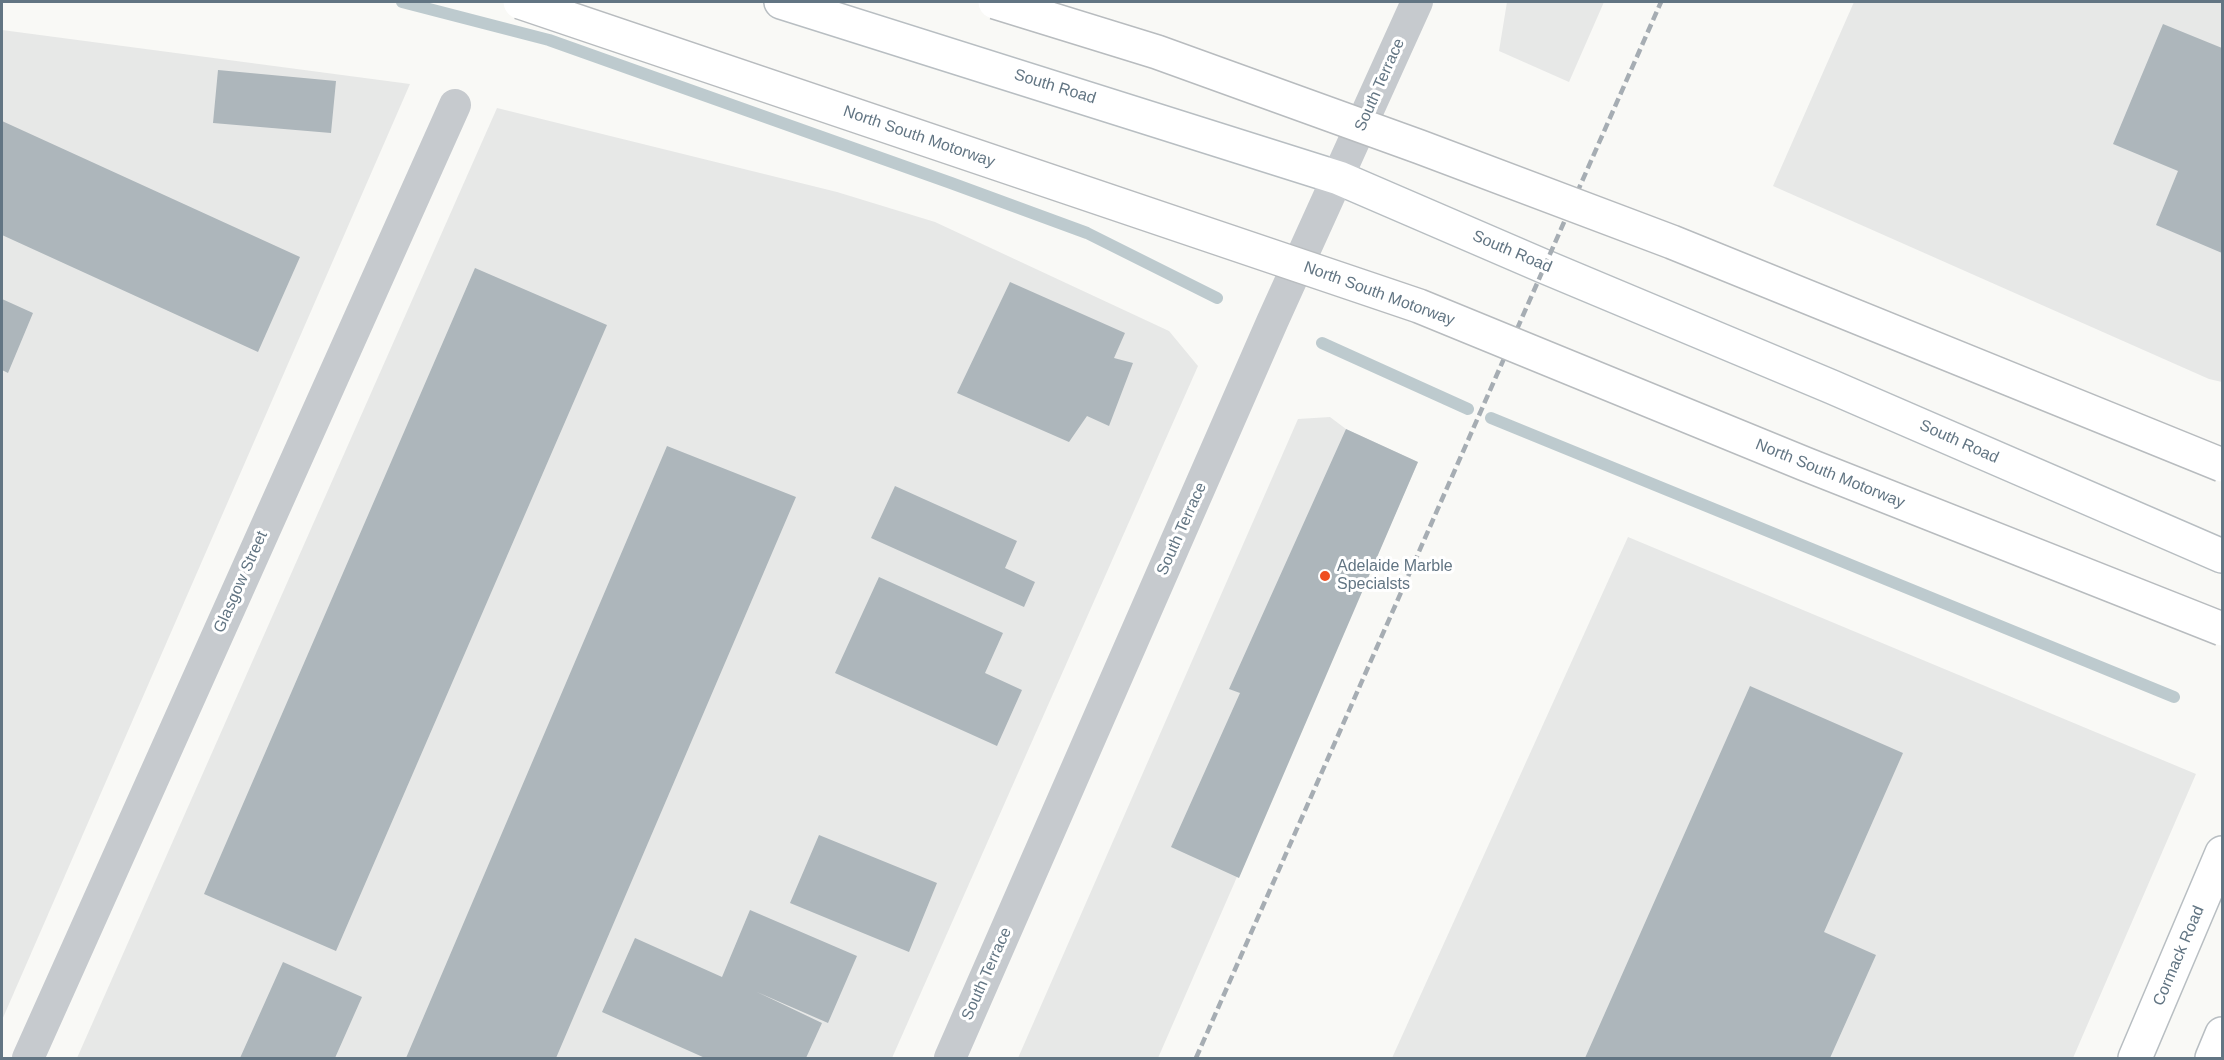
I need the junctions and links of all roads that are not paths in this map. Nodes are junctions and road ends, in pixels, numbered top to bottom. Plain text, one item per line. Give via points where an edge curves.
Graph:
1 (520, 2) edge
2 (781, 2) edge
3 (995, 2) edge
4 (1417, 2) edge
5 (455, 105) dead end
6 (1339, 178) junction
7 (2223, 465) edge
8 (2220, 563) edge
9 (2223, 629) edge
10 (2223, 853) edge
11 (2223, 1034) edge
12 (28, 1059) edge
13 (950, 1059) edge
14 (2135, 1059) edge
15 (2212, 1059) edge

1 - 9 main road, North South Motorway, bridge via 1419,306
2 - 6 main road, South Road
3 - 7 main road, bridge via 1157,52 1672,242
4 - 6 street, South Terrace
5 - 12 street, Glasgow Street
6 - 8 main road, South Road via 1832,387
6 - 13 street, South Terrace
10 - 14 main road, Cormack Road
11 - 15 main road

